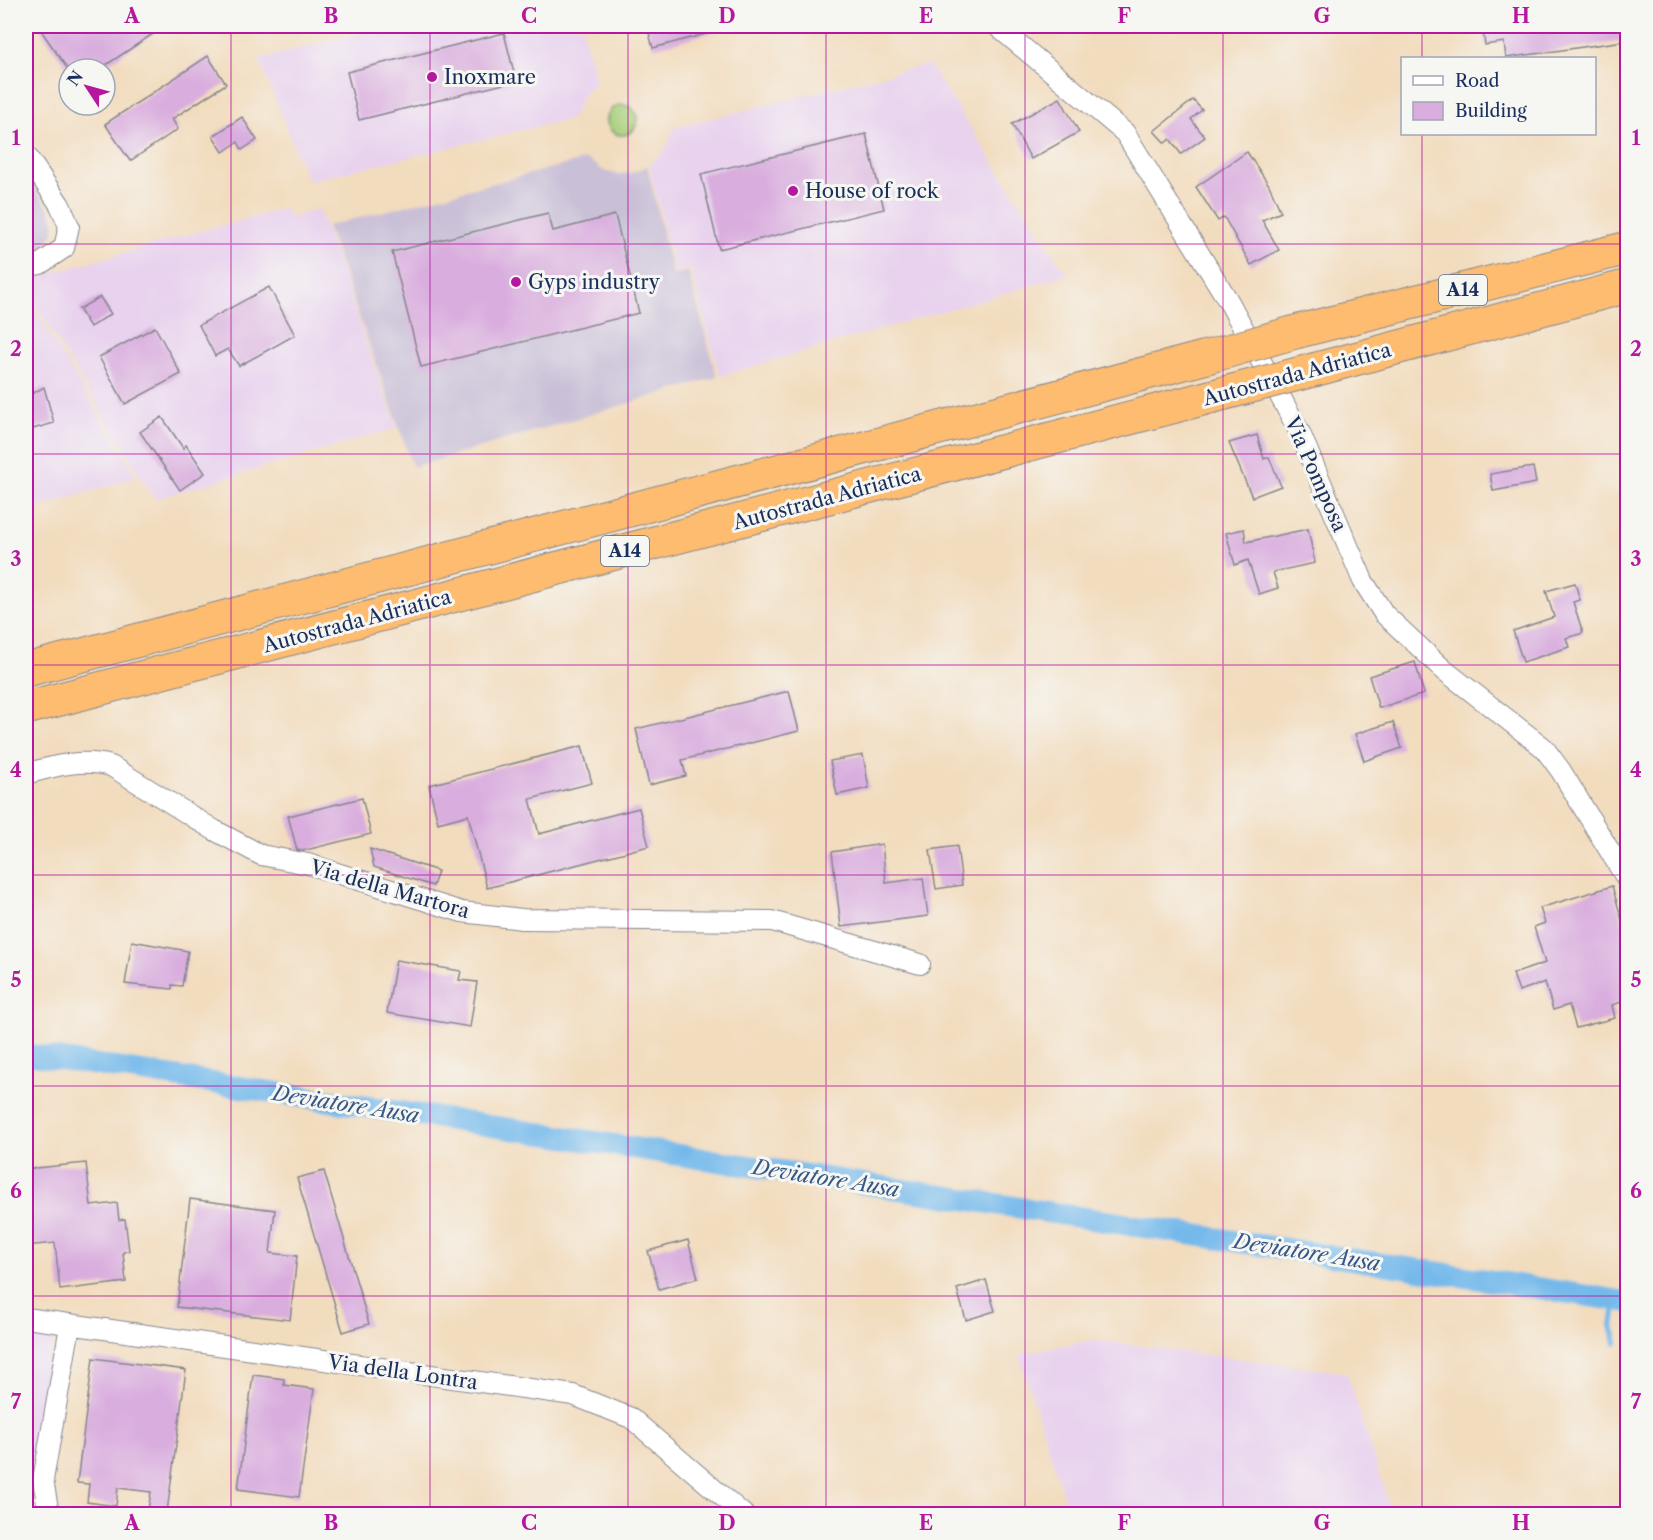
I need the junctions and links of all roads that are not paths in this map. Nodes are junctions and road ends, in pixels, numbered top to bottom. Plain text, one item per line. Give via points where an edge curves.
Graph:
1 (997, 26) edge
2 (26, 155) edge
3 (1628, 248) edge
4 (26, 267) edge
5 (1628, 286) edge
6 (26, 670) edge
7 (26, 708) edge
8 (26, 774) edge
9 (1628, 881) edge
10 (920, 964) dead end
11 (26, 1318) edge
12 (70, 1326) junction
13 (49, 1515) edge
14 (743, 1515) edge

1 - 9 street, Via Pomposa via 1125,133 1229,302 1300,433 1363,581 1384,614 1444,670 1544,748
2 - 4 street via 60,205 69,226 64,248 40,264
3 - 6 highway, Autostrada Adriatica / A14, bridge
5 - 7 highway, Autostrada Adriatica / A14, bridge
8 - 10 street, Via della Martora via 95,761 111,766 261,855 308,864 462,912 522,919 772,921
11 - 12 street, Via della Lontra
12 - 13 street via 43,1480
12 - 14 street, Via della Lontra via 573,1395 631,1418

